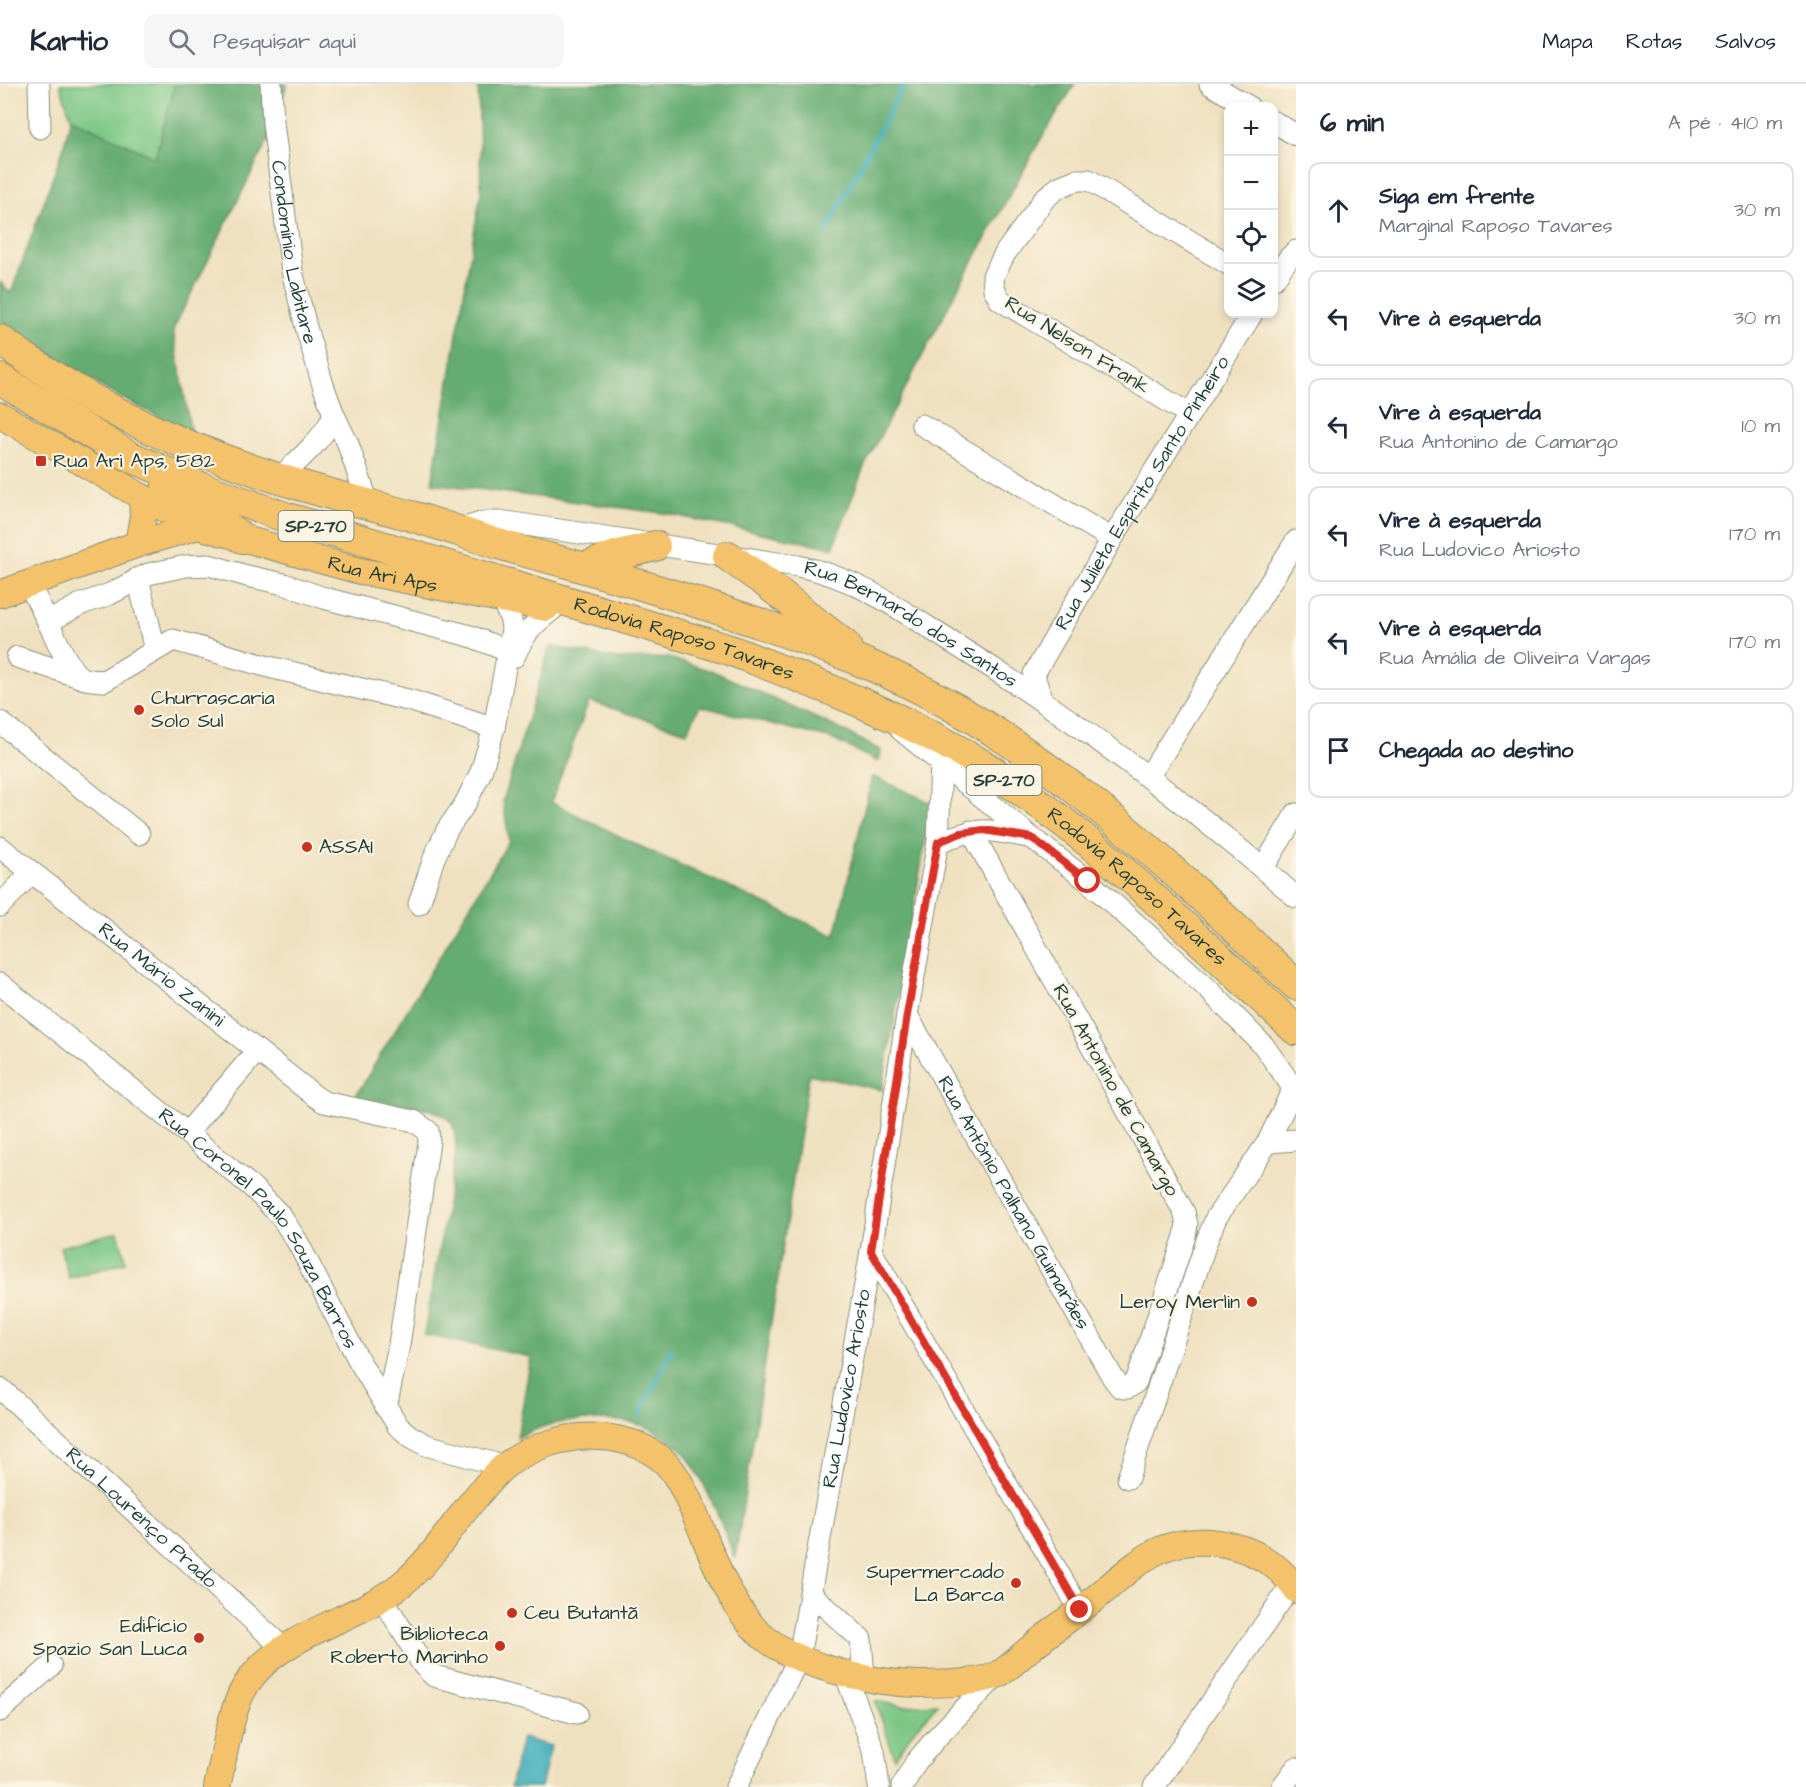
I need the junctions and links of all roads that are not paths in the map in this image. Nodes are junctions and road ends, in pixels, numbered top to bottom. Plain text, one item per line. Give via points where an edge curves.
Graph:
1 (39, 84) edge
2 (271, 84) edge
3 (1210, 84) edge
4 (1241, 102) edge
5 (1278, 124) edge
6 (40, 128) dead end
7 (1296, 135) edge
8 (1296, 251) edge
9 (1224, 262) edge
10 (1278, 274) edge
11 (1249, 318) edge
12 (0, 340) edge
13 (0, 379) edge
14 (1189, 414) junction
15 (334, 415) junction
16 (1, 419) edge
17 (922, 425) dead end
18 (129, 456) junction
19 (280, 478) junction
20 (142, 497) junction
21 (368, 503) junction
22 (198, 526) junction
23 (459, 530) junction
24 (242, 538) junction
25 (1112, 539) junction
26 (1296, 541) edge
27 (138, 544) junction
28 (655, 546) junction
29 (728, 556) junction
30 (584, 567) junction
31 (138, 578) junction
32 (28, 584) junction
33 (0, 594) edge
34 (501, 598) junction
35 (554, 609) junction
36 (48, 622) junction
37 (652, 627) junction
38 (155, 650) junction
39 (512, 652) junction
40 (17, 657) dead end
41 (869, 665) junction
42 (1034, 674) junction
43 (80, 677) junction
44 (1010, 678) junction
45 (1041, 699) junction
46 (883, 713) junction
47 (0, 722) edge
48 (494, 728) junction
49 (940, 762) junction
50 (1149, 776) junction
51 (1296, 814) edge
52 (971, 831) junction
53 (139, 834) dead end
54 (1032, 838) junction
55 (938, 842) junction
56 (0, 848) edge
57 (1263, 868) junction
58 (31, 873) junction
59 (1296, 897) edge
60 (419, 904) dead end
61 (0, 906) edge
62 (0, 984) edge
63 (1296, 985) edge
64 (907, 1015) junction
65 (1296, 1030) edge
66 (257, 1051) junction
67 (1294, 1091) edge
68 (187, 1133) junction
69 (1296, 1140) edge
70 (1268, 1142) junction
71 (871, 1251) junction
72 (0, 1388) edge
73 (1124, 1388) joint
74 (386, 1408) junction
75 (504, 1466) junction
76 (1128, 1478) dead end
77 (1294, 1587) edge
78 (810, 1593) junction
79 (382, 1597) junction
80 (1080, 1610) junction
81 (284, 1649) junction
82 (799, 1657) junction
83 (51, 1666) dead end
84 (855, 1675) junction
85 (997, 1675) junction
86 (0, 1711) edge
87 (577, 1713) dead end
88 (1296, 1768) edge
89 (878, 1779) edge
90 (903, 1786) edge
91 (218, 1787) edge
92 (736, 1787) edge
93 (1154, 1787) edge
94 (1282, 1787) edge

1 - 6 street
2 - 15 street, Condomínio Labitare via 292,271
3 - 4 street
5 - 7 street
8 - 10 street
9 - 14 street, Rua Nelson Frank via 1089,180 1076,180 1045,198 993,276 1000,300
11 - 14 street, Rua Julieta Espírito Santo Pinheiro
12 - 19 highway, Rodovia Raposo Tavares / SP-270 via 108,408 166,435
13 - 18 highway, Rodovia Raposo Tavares / SP-270
14 - 25 street, Rua Julieta Espírito Santo Pinheiro
15 - 19 street via 318,441
15 - 21 street, Condomínio Labitare
16 - 20 main road, Rua Ari Aps
17 - 25 street
18 - 24 highway
18 - 37 highway, Rodovia Raposo Tavares / SP-270 via 285,517
19 - 21 highway, Rodovia Raposo Tavares / SP-270
20 - 22 main road, Rua Ari Aps
20 - 27 main road
21 - 23 highway, Rodovia Raposo Tavares / SP-270
22 - 24 main road, Rua Ari Aps
22 - 27 main road
23 - 28 street, Rua Bernardo dos Santos via 484,522 506,522
23 - 30 highway, Rodovia Raposo Tavares / SP-270
24 - 34 main road, Rua Ari Aps via 360,572
25 - 42 street, Rua Julieta Espírito Santo Pinheiro
26 - 50 street
27 - 32 main road
28 - 29 street, Rua Bernardo dos Santos
28 - 30 highway
29 - 41 highway
29 - 44 street, Rua Bernardo dos Santos via 822,570 851,581
30 - 41 highway, Rodovia Raposo Tavares / SP-270 via 761,624
31 - 36 street
31 - 38 street
31 - 39 street via 186,566 209,565 470,636
32 - 33 main road
32 - 36 street
34 - 35 main road, Rua Ari Aps
34 - 39 street via 512,627
35 - 37 main road, Rua Ari Aps
35 - 39 street via 536,622
36 - 43 street
37 - 46 highway, Rodovia Raposo Tavares / SP-270 via 730,650
38 - 43 street via 104,681
38 - 48 street via 173,640 412,701
39 - 48 street
40 - 43 street
41 - 63 highway, Rodovia Raposo Tavares / SP-270 via 928,692 1006,738 1168,866
42 - 44 street
42 - 45 street
44 - 45 street, Rua Bernardo dos Santos
45 - 50 street, Rua Bernardo dos Santos
46 - 49 street
46 - 65 highway, Rodovia Raposo Tavares / SP-270 via 977,762 1058,816 1116,863
47 - 53 street
48 - 60 street via 481,772 447,830
49 - 54 street
49 - 55 street, Rua Ludovico Ariosto
50 - 57 street, Rua Bernardo dos Santos
51 - 57 street
52 - 54 street
52 - 55 street
52 - 73 street, Rua Antonino de Camargo via 1184,1212 1185,1236 1136,1382
54 - 67 street via 1088,881 1206,987 1264,1046
55 - 64 street, Rua Ludovico Ariosto
56 - 58 street, Rua Mário Zanini
57 - 59 street, Rua Bernardo dos Santos
58 - 61 street
58 - 66 street, Rua Mário Zanini
62 - 68 street, Rua Coronel Paulo Souza Barros
64 - 71 street, Rua Ludovico Ariosto
64 - 73 street, Rua Antônio Palhano Guimarães via 1113,1378
66 - 68 street
66 - 74 street, Rua Mário Zanini via 324,1101 414,1121 428,1131 399,1345
67 - 70 street
68 - 74 street, Rua Coronel Paulo Souza Barros via 280,1215
69 - 70 street
70 - 76 street via 1216,1218
71 - 78 street, Rua Ludovico Ariosto
71 - 80 street
72 - 81 street, Rua Lourenço Prado
74 - 75 street, Rua Coronel Paulo Souza Barros via 398,1426 426,1445
75 - 79 main road via 424,1563
75 - 82 main road via 569,1437 609,1437 646,1449 668,1465 677,1478 741,1611 767,1640
77 - 80 main road via 1256,1554 1218,1542 1188,1542 1163,1549 1136,1565
77 - 93 street
78 - 82 street, Rua Ludovico Ariosto
78 - 84 street via 861,1639
79 - 81 main road
79 - 87 street via 423,1665 434,1676
80 - 85 main road
81 - 91 main road via 251,1678 240,1697
82 - 84 main road
82 - 92 street, Rua Ludovico Ariosto
83 - 86 street
84 - 85 main road via 921,1684
84 - 89 street
85 - 90 street via 938,1736 916,1762
88 - 94 street
89 - 90 street

